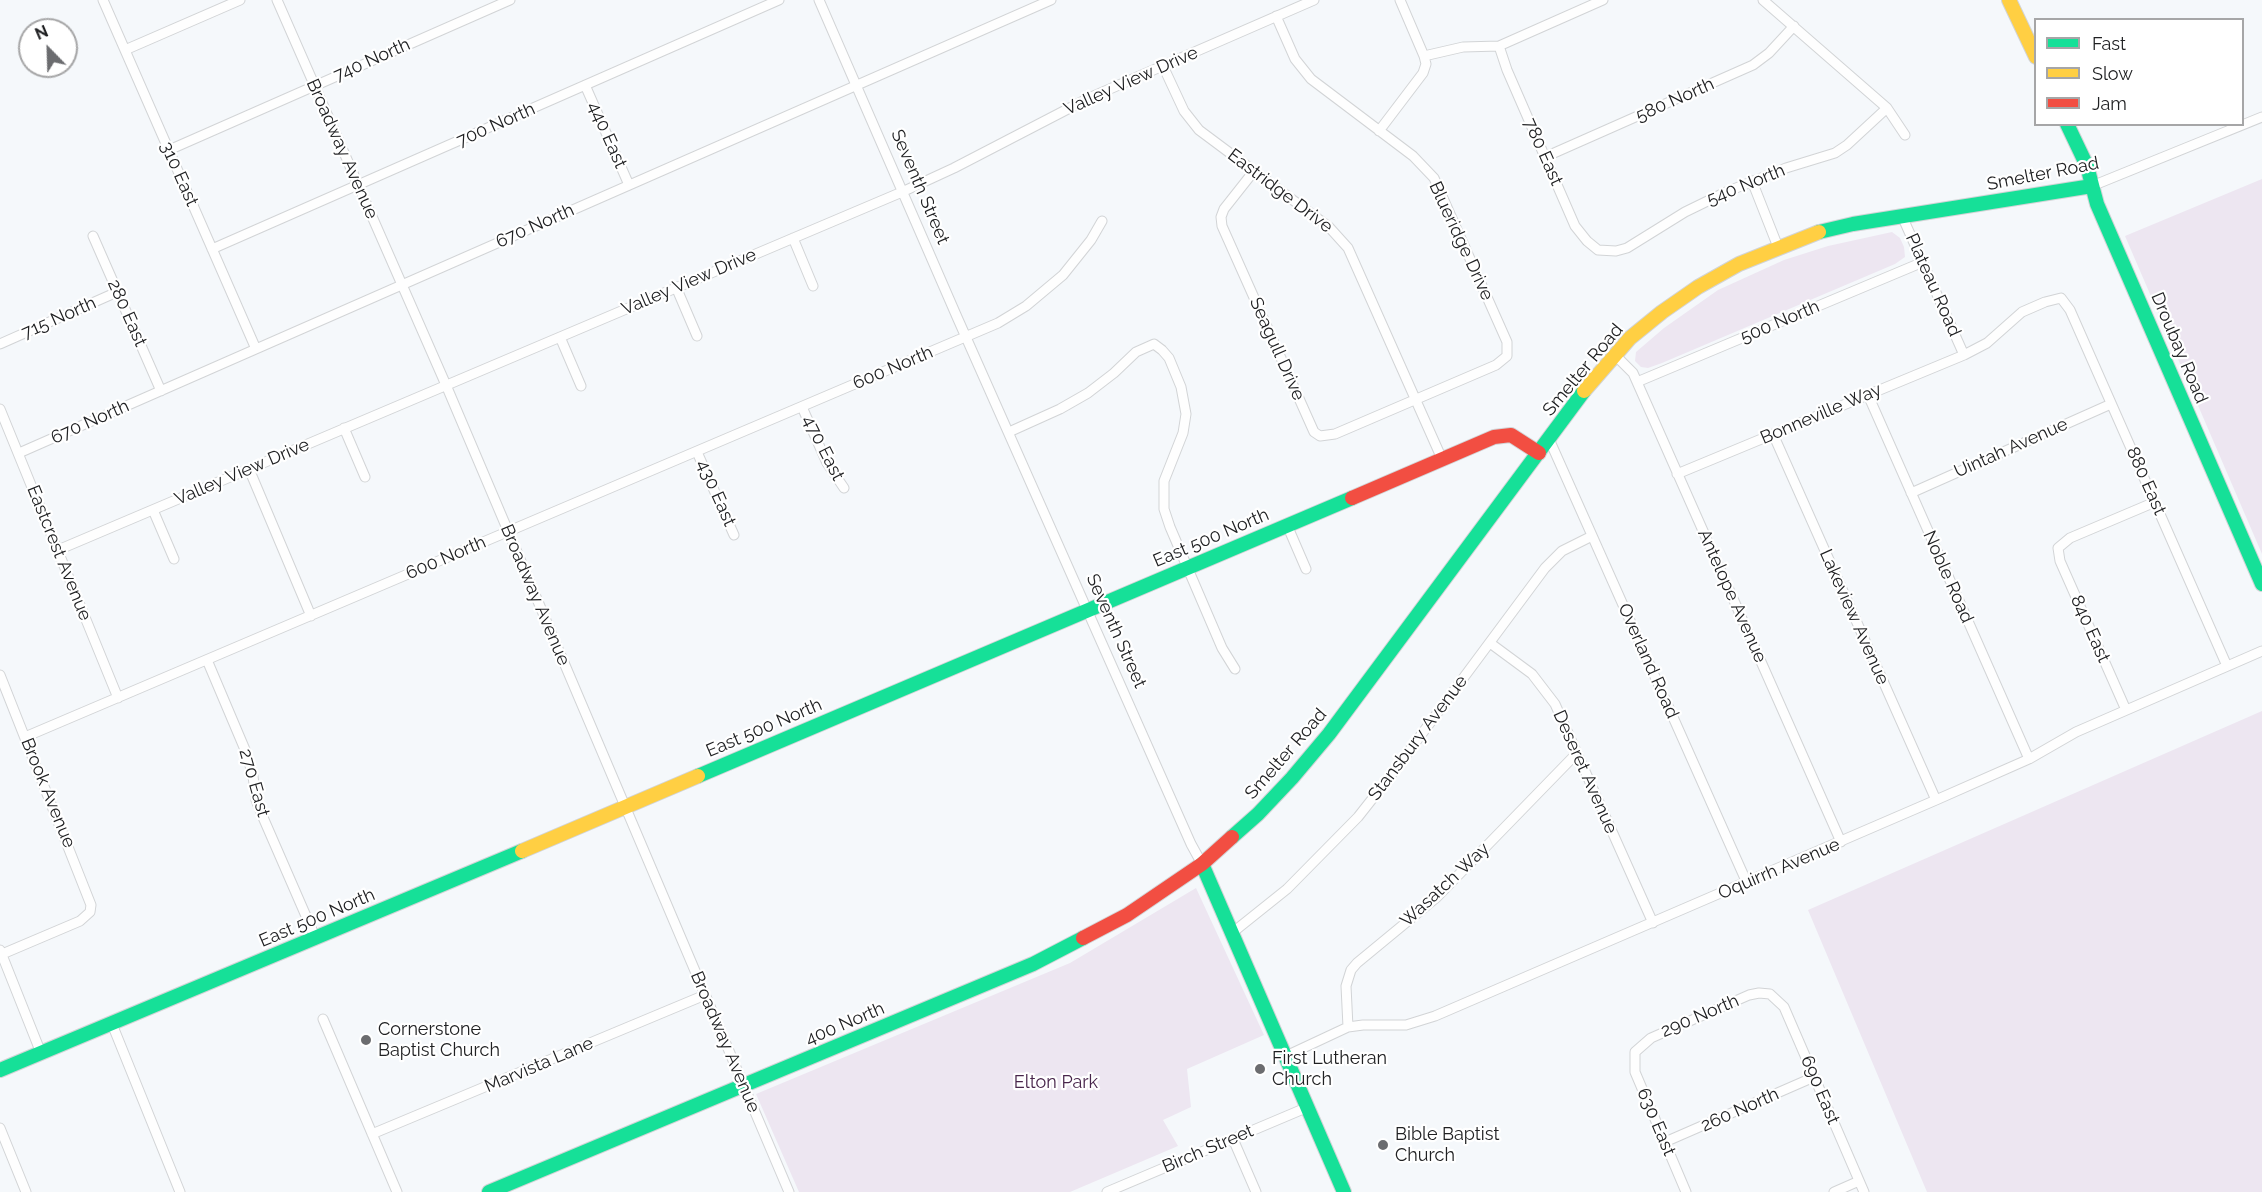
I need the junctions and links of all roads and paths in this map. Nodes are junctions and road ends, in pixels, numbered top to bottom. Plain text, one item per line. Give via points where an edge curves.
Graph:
1 (103, 0) edge
2 (240, 0) edge
3 (277, 0) edge
4 (510, 0) edge
5 (780, 0) edge
6 (819, 0) edge
7 (1051, 0) edge
8 (1314, 0) edge
9 (1400, 0) edge
10 (1603, 0) edge
11 (1763, 0) edge
12 (2009, 0) edge
13 (1276, 16) junction
14 (1794, 26) junction
15 (1499, 46) junction
16 (125, 51) junction
17 (2034, 53) edge
18 (1424, 56) junction
19 (1164, 66) junction
20 (585, 85) junction
21 (856, 85) junction
22 (314, 86) junction
23 (1887, 108) junction
24 (2262, 117) edge
25 (2244, 124) edge
26 (2068, 126) edge
27 (2240, 126) edge
28 (1379, 131) junction
29 (1905, 135) dead end
30 (169, 150) junction
31 (1545, 157) junction
32 (1254, 171) junction
33 (1752, 181) junction
34 (358, 185) junction
35 (629, 185) junction
36 (2092, 186) junction
37 (902, 192) junction
38 (1902, 216) junction
39 (1102, 221) dead end
40 (93, 236) dead end
41 (793, 238) junction
42 (1778, 247) junction
43 (212, 249) junction
44 (1598, 250) joint
45 (1923, 262) junction
46 (402, 284) junction
47 (813, 286) dead end
48 (676, 287) junction
49 (117, 292) junction
50 (2061, 298) joint
51 (698, 336) dead end
52 (560, 337) junction
53 (966, 337) junction
54 (0, 344) edge
55 (256, 349) junction
56 (1964, 354) junction
57 (1615, 355) junction
58 (1637, 382) junction
59 (446, 385) junction
60 (581, 386) dead end
61 (161, 390) junction
62 (1868, 394) junction
63 (1416, 399) junction
64 (2111, 404) junction
65 (802, 407) junction
66 (0, 409) edge
67 (344, 428) junction
68 (1009, 432) junction
69 (1773, 434) junction
70 (1549, 439) junction
71 (697, 452) junction
72 (19, 453) junction
73 (1539, 453) junction
74 (1442, 459) junction
75 (249, 469) junction
76 (1677, 474) junction
77 (365, 477) dead end
78 (844, 488) dead end
79 (1911, 492) junction
80 (2155, 502) junction
81 (153, 510) junction
82 (1287, 525) junction
83 (508, 532) junction
84 (734, 535) dead end
85 (1592, 536) junction
86 (58, 550) junction
87 (174, 559) dead end
88 (1187, 567) junction
89 (1306, 569) dead end
90 (2262, 584) edge
91 (1087, 610) junction
92 (311, 616) junction
93 (1490, 643) junction
94 (2262, 651) edge
95 (207, 660) junction
96 (2227, 666) junction
97 (1235, 669) dead end
98 (0, 675) edge
99 (118, 698) junction
100 (2126, 710) junction
101 (25, 737) junction
102 (1577, 753) junction
103 (2029, 759) junction
104 (1936, 800) junction
105 (624, 807) junction
106 (1841, 842) junction
107 (1202, 864) junction
108 (1747, 883) junction
109 (1653, 923) junction
110 (1232, 933) junction
111 (316, 939) junction
112 (0, 953) edge
113 (1770, 993) joint
114 (705, 995) junction
115 (323, 1019) dead end
116 (112, 1024) junction
117 (1348, 1027) junction
118 (1635, 1052) joint
119 (41, 1053) junction
120 (1286, 1056) junction
121 (0, 1070) edge
122 (1814, 1077) junction
123 (743, 1086) junction
124 (1308, 1107) junction
125 (0, 1128) edge
126 (372, 1134) junction
127 (1233, 1139) junction
128 (1665, 1142) junction
129 (1859, 1181) junction
130 (26, 1192) edge
131 (180, 1192) edge
132 (397, 1192) edge
133 (489, 1192) edge
134 (789, 1192) edge
135 (1107, 1192) edge
136 (1256, 1192) edge
137 (1344, 1192) edge
138 (1686, 1192) edge
139 (1834, 1192) edge
140 (1864, 1192) edge

1 - 16 street, 310 East
2 - 16 street
3 - 22 street, Broadway Avenue
4 - 22 street, 740 North
5 - 20 street, 700 North
6 - 21 street, Seventh Street
7 - 21 street, 670 North
8 - 13 street, Valley View Drive
9 - 18 street
10 - 15 street
11 - 14 street
12 - 17 street
13 - 19 street, Valley View Drive
13 - 28 street, Blueridge Drive via 1305,73
14 - 23 street
14 - 31 street, 580 North via 1753,65
15 - 18 street via 1462,47
15 - 31 street, 780 East
16 - 30 street, 310 East
18 - 28 street via 1423,73
19 - 32 street, Eastridge Drive via 1193,125
19 - 37 street, Valley View Drive via 1089,98
20 - 34 street, 700 North
20 - 35 street, 440 East
21 - 35 street, 670 North
21 - 37 street, Seventh Street
22 - 30 street, 740 North
22 - 34 street, Broadway Avenue
23 - 29 street
23 - 33 street, 540 North via 1835,153
24 - 25 street, Smelter Road
26 - 36 street, Droubay Road
27 - 36 street, Smelter Road
28 - 63 street, Blueridge Drive via 1419,161 1438,185 1508,342 1507,356 1496,365
30 - 43 street, 310 East
31 - 44 street, 780 East via 1575,226
32 - 63 street, Eastridge Drive via 1329,227 1348,248
32 - 63 street, Seagull Drive via 1224,209 1222,226 1314,432 1320,436 1335,434
33 - 42 street
33 - 44 street, 540 North via 1685,212 1627,248
34 - 43 street, 700 North
34 - 46 street, Broadway Avenue
35 - 46 street, 670 North
36 - 38 street, Smelter Road
36 - 90 street, Droubay Road
37 - 41 street, Valley View Drive
37 - 53 street, Seventh Street
38 - 42 street, Smelter Road via 1853,224
38 - 45 street, Plateau Road
39 - 53 street, 600 North via 1074,263 1046,291 1012,315
40 - 49 street, 280 East
41 - 47 street
41 - 48 street, Valley View Drive
42 - 57 street, Smelter Road via 1698,287 1630,338
43 - 55 street, 310 East
45 - 56 street, Plateau Road
45 - 58 street, 500 North
46 - 55 street, 670 North
46 - 59 street, Broadway Avenue
48 - 51 street
48 - 52 street, Valley View Drive
49 - 54 street, 715 North
49 - 61 street, 280 East
50 - 56 street, Bonneville Way via 2022,312 1988,343
50 - 64 street, 880 East via 2070,310
52 - 59 street, Valley View Drive
52 - 60 street
53 - 65 street, 600 North
53 - 68 street, Seventh Street
55 - 61 street, 670 North
56 - 62 street, Bonneville Way
57 - 58 street, Antelope Avenue
57 - 70 street, Smelter Road
58 - 76 street, Antelope Avenue
59 - 67 street, Valley View Drive
59 - 83 street, Broadway Avenue
61 - 72 street, 670 North
62 - 69 street, Bonneville Way
62 - 79 street, Noble Road
63 - 74 street, Eastridge Drive
64 - 79 street, Uintah Avenue
64 - 80 street, 880 East
65 - 71 street, 600 North
65 - 78 street, 470 East via 827,463
66 - 72 street, Eastcrest Avenue
67 - 75 street, Valley View Drive
67 - 77 street
68 - 88 street via 1088,393 1136,352 1154,344 1169,358 1184,396 1185,424 1166,472 1163,500 1166,518
68 - 91 street, Seventh Street
69 - 76 street, Bonneville Way
69 - 104 street, Lakeview Avenue
70 - 73 street, Smelter Road
70 - 85 street, Overland Road
71 - 83 street, 600 North
71 - 84 street, 430 East
72 - 86 street, Eastcrest Avenue
73 - 74 street, East 500 North via 1504,434
73 - 107 street, Smelter Road via 1329,734 1258,814
74 - 82 street, East 500 North
75 - 81 street, Valley View Drive
75 - 92 street
76 - 106 street, Antelope Avenue
79 - 103 street, Noble Road
80 - 96 street, 880 East
80 - 100 street, 840 East via 2070,538 2058,548 2060,561
81 - 86 street, Valley View Drive
81 - 87 street
82 - 88 street, East 500 North
82 - 89 street
83 - 92 street, 600 North
83 - 105 street, Broadway Avenue
85 - 93 street, Stansbury Avenue via 1568,547 1550,562
85 - 108 street, Overland Road
86 - 99 street, Eastcrest Avenue
88 - 91 street, East 500 North
88 - 97 street
91 - 105 street, East 500 North
91 - 107 street, Seventh Street
92 - 95 street, 600 North
93 - 102 street, Deseret Avenue via 1545,689
93 - 110 street, Stansbury Avenue via 1358,817 1287,889
94 - 96 street, Oquirrh Avenue
95 - 99 street, 600 North
95 - 111 street, 270 East via 246,752 262,815
96 - 100 street, Oquirrh Avenue
98 - 101 street, Brook Avenue
99 - 101 street, 600 North
100 - 103 street, Oquirrh Avenue
101 - 112 street, Brook Avenue via 90,899 90,912 80,921
102 - 109 street, Deseret Avenue
102 - 117 street, Wasatch Way via 1437,897 1351,970 1346,986
103 - 104 street, Oquirrh Avenue
104 - 106 street, Oquirrh Avenue
105 - 111 street, East 500 North
105 - 114 street, Broadway Avenue
106 - 108 street, Oquirrh Avenue
107 - 110 street, Seventh Street
107 - 123 street, 400 North via 1127,915 1044,959
108 - 109 street, Oquirrh Avenue
109 - 117 street, Oquirrh Avenue via 1422,1022
110 - 120 street, Seventh Street
111 - 116 street, East 500 North
112 - 119 street
113 - 118 street, 290 North via 1749,995 1651,1038
113 - 122 street, 690 East via 1784,1007
114 - 123 street, Broadway Avenue
114 - 126 street, Marvista Lane
115 - 126 street
116 - 119 street, East 500 North
116 - 131 street
117 - 120 street, Oquirrh Avenue
118 - 128 street, 630 East via 1635,1072
119 - 121 street, East 500 North
120 - 124 street, Seventh Street
122 - 128 street, 260 North
122 - 129 street, 690 East
123 - 133 street, 400 North
123 - 134 street, Broadway Avenue
124 - 127 street, Birch Street
124 - 137 street, Seventh Street
125 - 130 street
126 - 132 street
127 - 135 street, Birch Street
127 - 136 street
128 - 138 street, 630 East
129 - 139 street
129 - 140 street, 690 East

